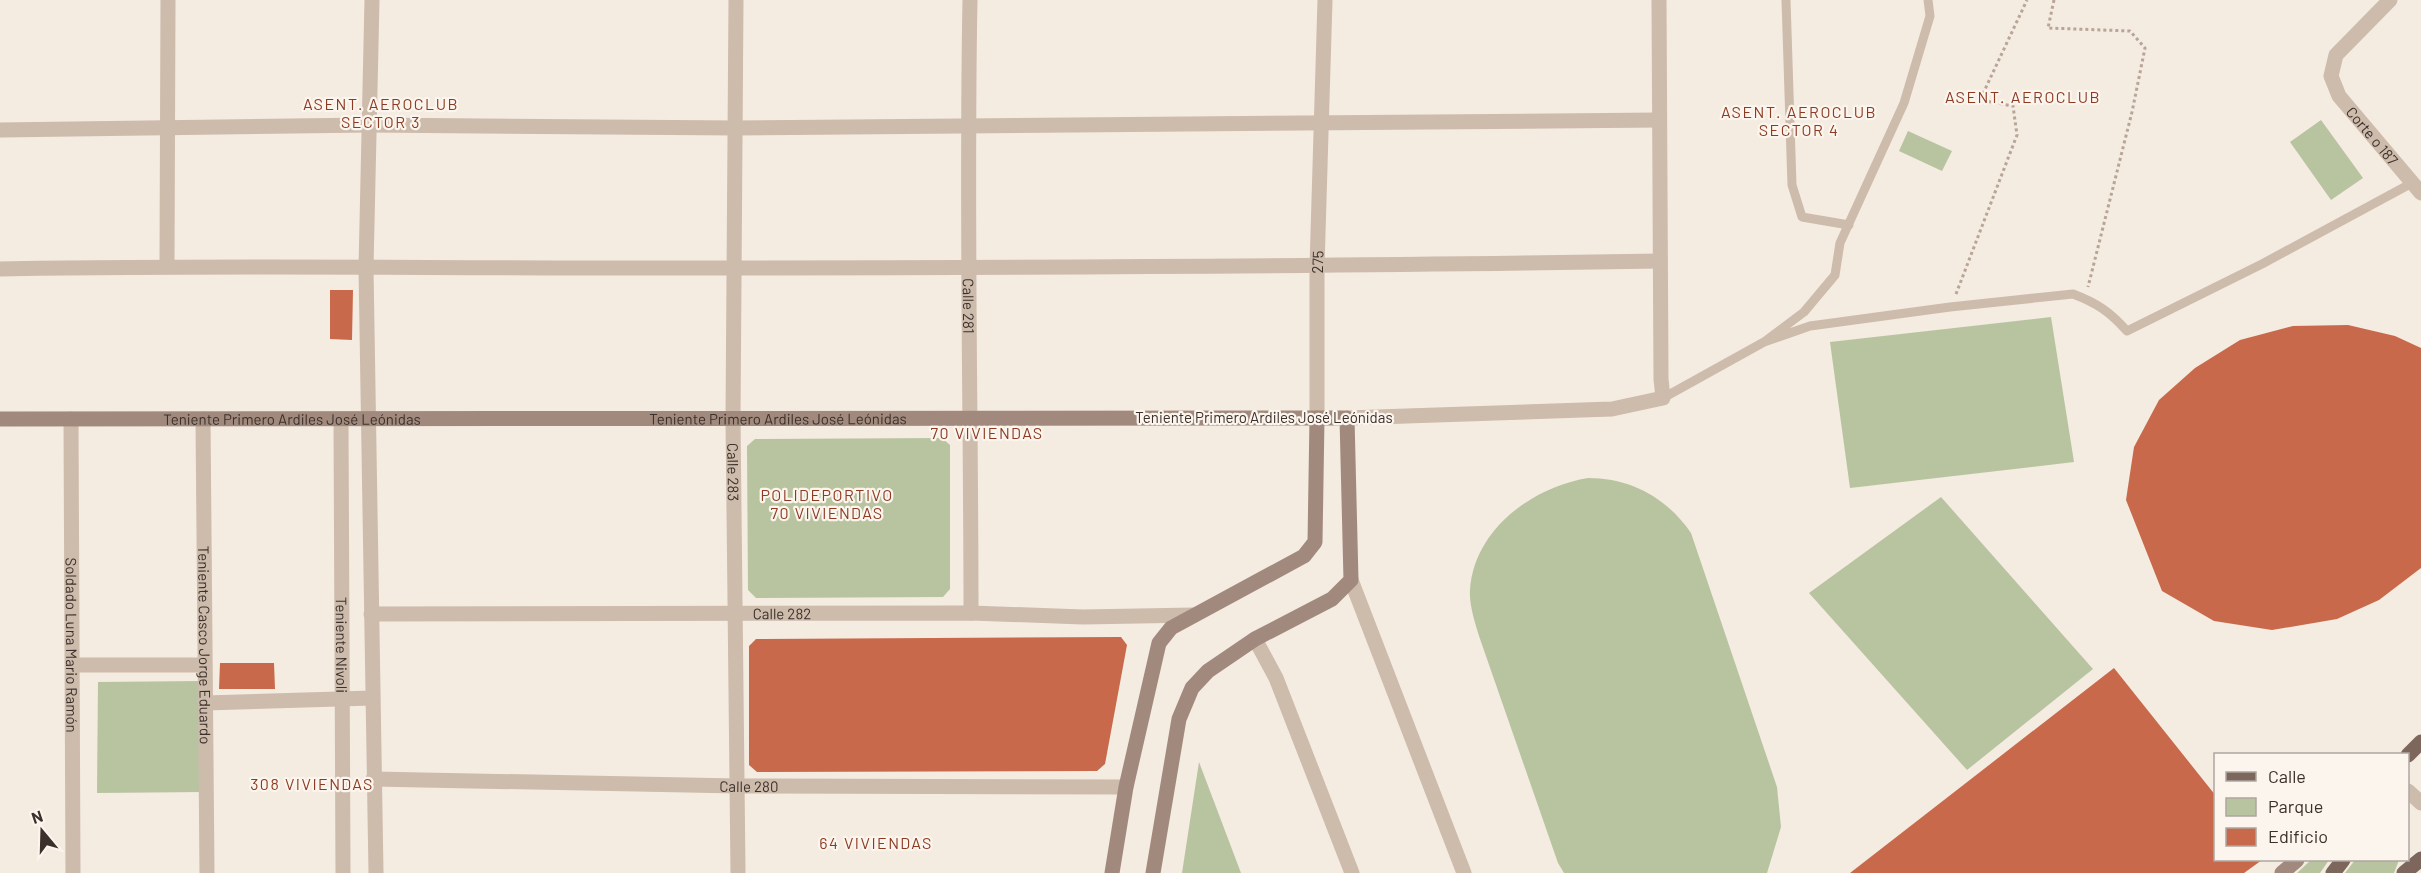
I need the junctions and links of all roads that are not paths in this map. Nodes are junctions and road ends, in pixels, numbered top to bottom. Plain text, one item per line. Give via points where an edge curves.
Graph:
1 (168, 0) edge
2 (372, 0) edge
3 (736, 0) edge
4 (970, 0) edge
5 (1325, 0) edge
6 (1659, 0) edge
7 (1786, 0) edge
8 (1928, 0) edge
9 (2390, 0) edge
10 (1659, 120) junction
11 (1322, 122) junction
12 (968, 124) junction
13 (369, 125) junction
14 (168, 128) junction
15 (736, 128) junction
16 (0, 130) edge
17 (2417, 188) edge
18 (1849, 225) junction
19 (1660, 261) junction
20 (168, 266) junction
21 (1317, 267) junction
22 (366, 268) junction
23 (734, 268) junction
24 (0, 269) edge
25 (969, 269) junction
26 (1764, 342) junction
27 (1663, 398) junction
28 (971, 418) junction
29 (1317, 418) junction
30 (1347, 418) junction
31 (0, 419) edge
32 (71, 419) junction
33 (203, 419) junction
34 (341, 419) junction
35 (367, 419) junction
36 (733, 419) junction
37 (1351, 580) junction
38 (735, 613) junction
39 (971, 613) junction
40 (371, 614) junction
41 (1194, 615) junction
42 (1255, 639) junction
43 (73, 665) junction
44 (204, 665) junction
45 (372, 698) junction
46 (343, 699) junction
47 (205, 703) junction
48 (2421, 742) edge
49 (2409, 754) edge
50 (373, 779) junction
51 (738, 786) junction
52 (1126, 787) junction
53 (2409, 792) edge
54 (2421, 803) edge
55 (2421, 859) edge
56 (2296, 861) edge
57 (2342, 861) edge
58 (73, 873) edge
59 (207, 873) edge
60 (343, 873) edge
61 (376, 873) edge
62 (738, 873) edge
63 (1112, 873) edge
64 (1153, 873) edge
65 (1352, 873) edge
66 (1464, 873) edge
67 (2282, 873) edge
68 (2333, 873) edge
69 (2404, 873) edge

1 - 14 street
2 - 13 street, Teniente Nivoli
3 - 15 street, Calle 283
4 - 12 street, Calle 281
5 - 11 street, 275
6 - 10 street
7 - 18 lane via 1792,185 1802,217
8 - 18 lane via 1930,16 1904,103
9 - 17 street, Corte o 187 via 2336,54 2331,76 2339,96
10 - 11 street
10 - 19 street
11 - 12 street
11 - 21 street, 275
12 - 15 street
12 - 25 street, Calle 281
13 - 14 street
13 - 15 street
13 - 22 street, Teniente Nivoli
14 - 16 street
14 - 20 street
15 - 23 street, Calle 283
17 - 26 lane via 2127,331 2110,312 2073,294 1810,326
18 - 26 lane via 1840,243 1835,275 1804,312
19 - 21 street
19 - 27 street
20 - 22 street
20 - 24 street
21 - 25 street
21 - 29 street, 275
22 - 23 street
22 - 35 street, Teniente Nivoli
23 - 25 street
23 - 36 street, Calle 283
25 - 28 street, Calle 281
26 - 27 lane
27 - 30 street, Teniente Primero Ardiles José Leónidas via 1612,408
28 - 29 street, Teniente Primero Ardiles José Leónidas
28 - 36 street, Teniente Primero Ardiles José Leónidas
28 - 39 street, Calle 281
29 - 30 street, Teniente Primero Ardiles José Leónidas
29 - 41 street, 275 via 1315,542 1304,556
30 - 37 street
31 - 32 street, Teniente Primero Ardiles José Leónidas
32 - 33 street, Teniente Primero Ardiles José Leónidas
32 - 43 street, Soldado Luna Mario Ramón
33 - 34 street, Teniente Primero Ardiles José Leónidas
33 - 44 street, Teniente Casco Jorge Eduardo
34 - 35 street, Teniente Primero Ardiles José Leónidas
34 - 46 street, Teniente Nivoli
35 - 36 street, Teniente Primero Ardiles José Leónidas
35 - 40 street, Teniente Nivoli
36 - 38 street, Calle 283
37 - 42 street via 1332,599
37 - 66 street
38 - 39 street, Calle 282
38 - 40 street, Calle 282
38 - 51 street, Calle 283
39 - 41 street, Calle 282
40 - 45 street, Teniente Nivoli
41 - 52 street via 1171,628 1159,643
42 - 64 street via 1208,671 1192,688 1179,719
42 - 65 street via 1276,678
43 - 44 street
43 - 58 street, Soldado Luna Mario Ramón
44 - 47 street, Teniente Casco Jorge Eduardo
45 - 46 street
45 - 50 street, Teniente Nivoli
46 - 47 street
46 - 60 street, Teniente Nivoli
47 - 59 street, Teniente Casco Jorge Eduardo
48 - 49 main road
50 - 51 street, Calle 280
50 - 61 street, Teniente Nivoli
51 - 52 street, Calle 280
51 - 62 street, Calle 283
52 - 63 street
53 - 54 street
55 - 69 main road
56 - 67 street
57 - 68 main road

